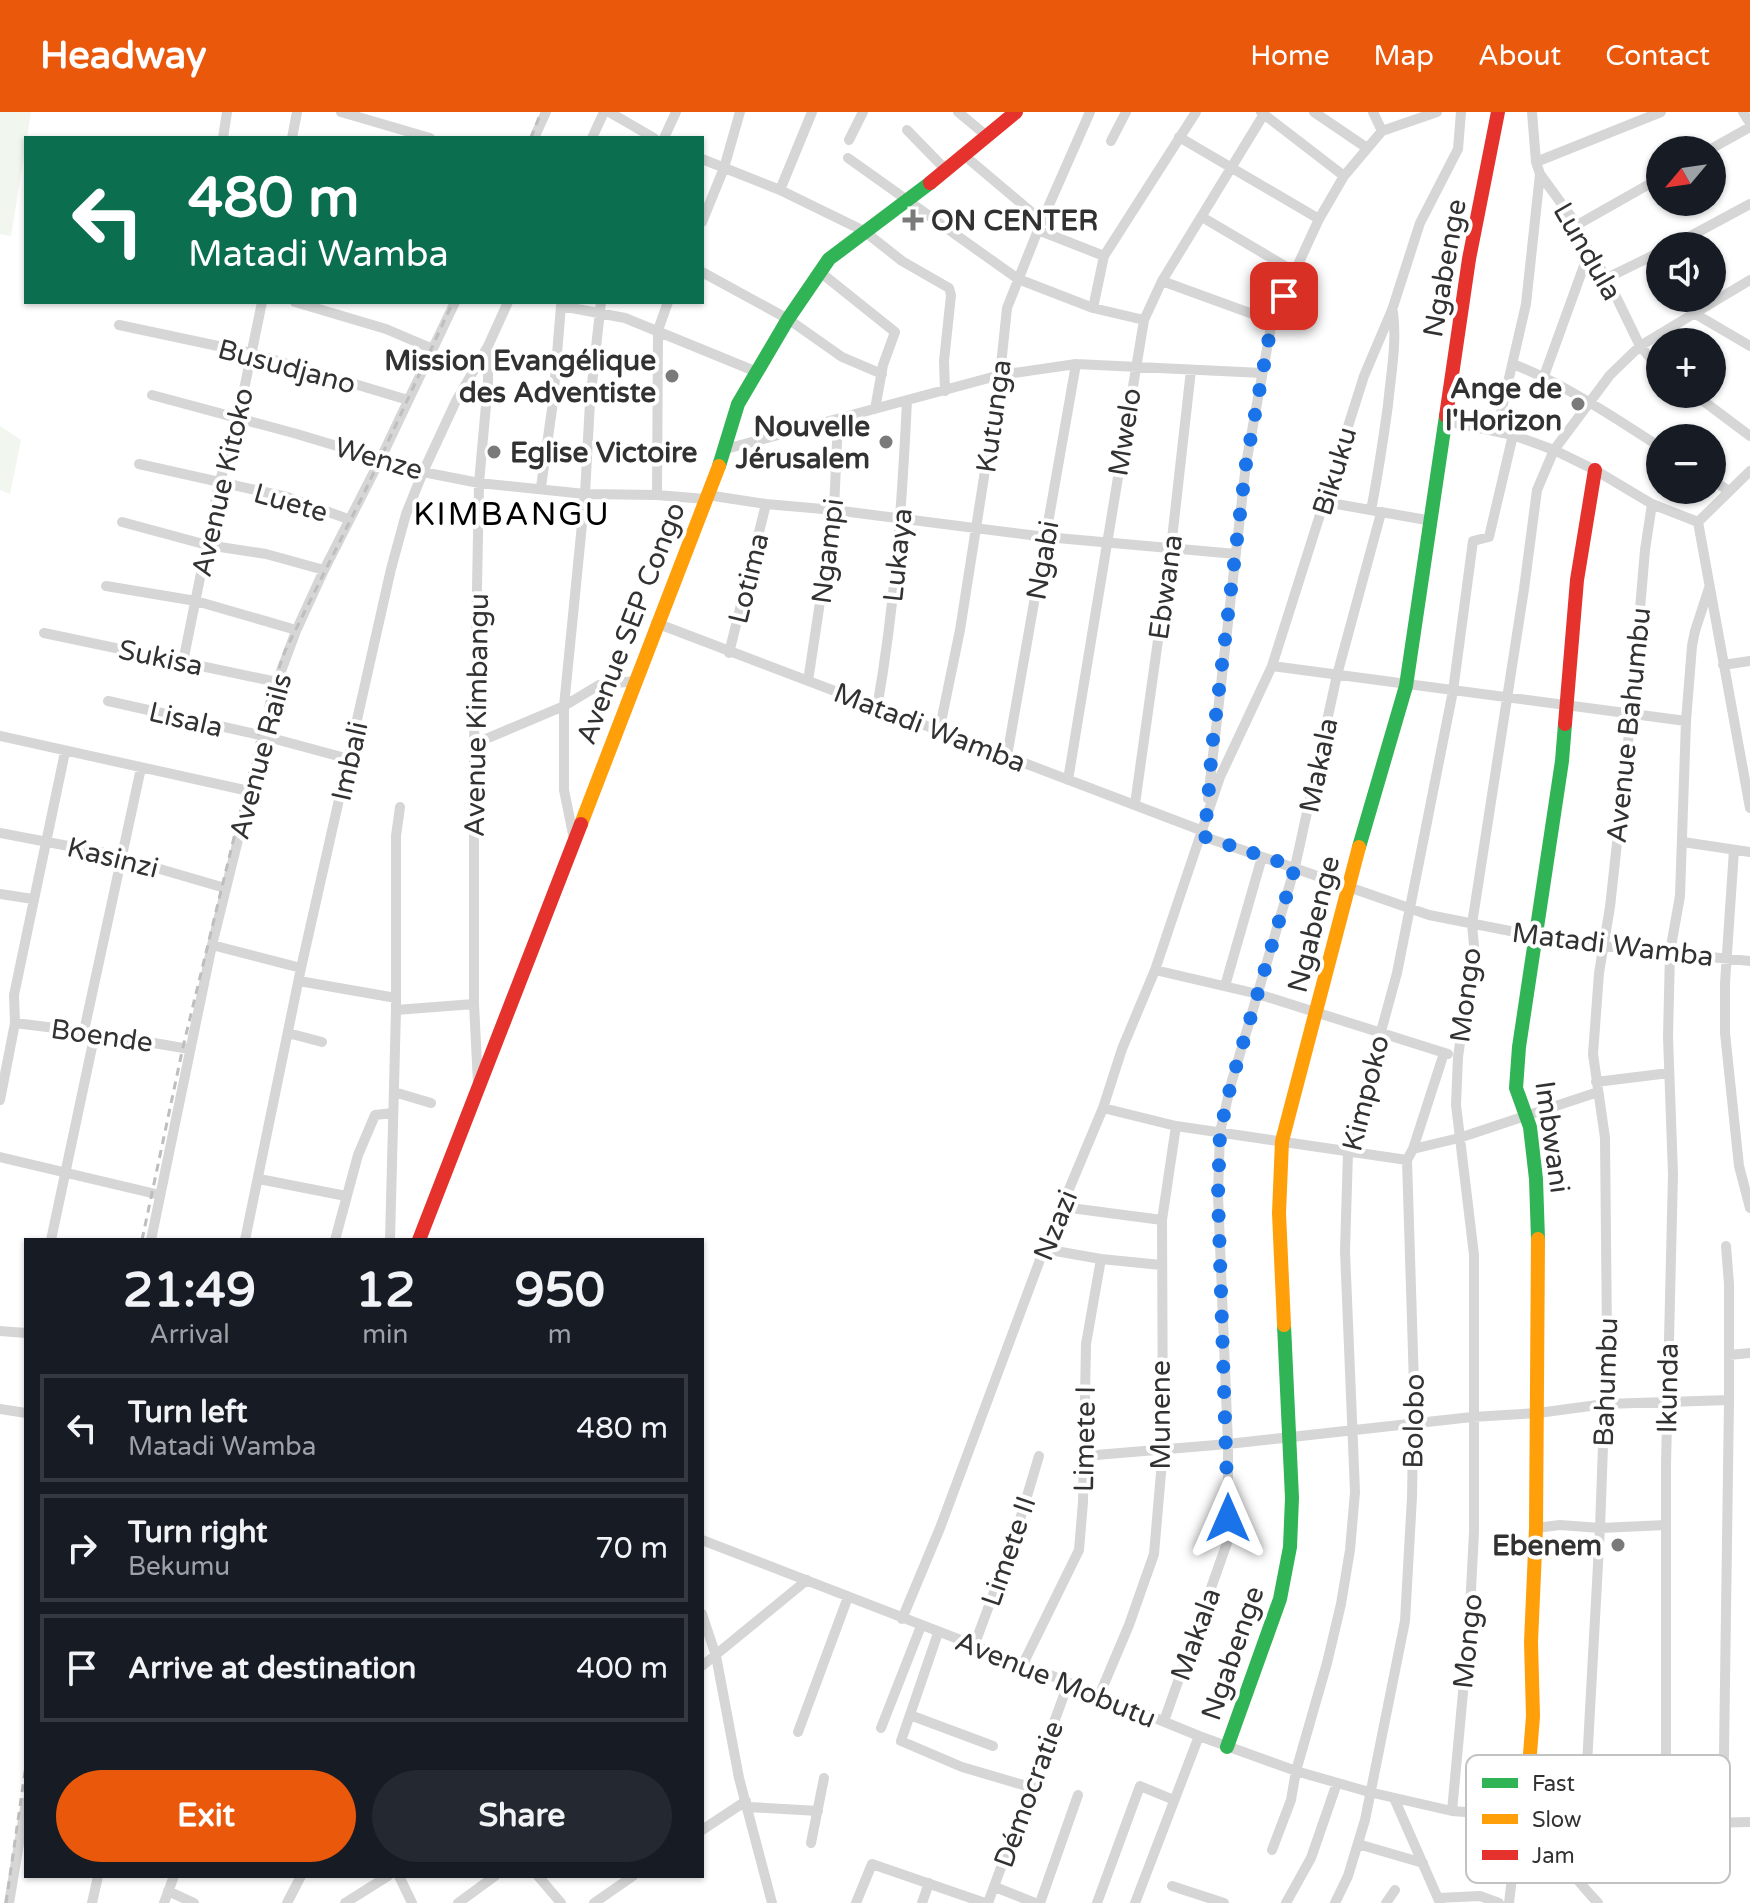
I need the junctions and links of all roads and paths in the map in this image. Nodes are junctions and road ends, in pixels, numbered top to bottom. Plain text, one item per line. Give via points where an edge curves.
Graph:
1 (227, 112) edge
2 (297, 112) edge
3 (341, 112) edge
4 (607, 112) edge
5 (676, 112) edge
6 (740, 112) edge
7 (812, 112) edge
8 (863, 112) edge
9 (958, 112) edge
10 (1016, 112) edge
11 (1090, 112) edge
12 (1126, 112) edge
13 (1196, 112) edge
14 (1314, 112) edge
15 (1373, 112) edge
16 (1437, 112) edge
17 (1461, 112) edge
18 (1498, 112) edge
19 (1532, 112) edge
20 (1661, 112) edge
21 (1743, 112) edge
22 (543, 113) edge
23 (1263, 113) edge
24 (1750, 125) edge
25 (907, 130) dead end
26 (1382, 131) junction
27 (223, 136) edge
28 (292, 136) edge
29 (423, 136) edge
30 (535, 136) edge
31 (593, 136) edge
32 (650, 136) edge
33 (665, 136) edge
34 (987, 136) junction
35 (1179, 137) junction
36 (849, 140) dead end
37 (1726, 140) edge
38 (1111, 141) dead end
39 (1367, 148) junction
40 (965, 156) junction
41 (848, 158) dead end
42 (704, 160) edge
43 (1536, 162) junction
44 (1232, 167) junction
45 (724, 168) junction
46 (946, 170) junction
47 (1540, 174) junction
48 (1344, 176) junction
49 (1646, 186) edge
50 (780, 190) junction
51 (905, 199) junction
52 (1750, 204) edge
53 (704, 217) edge
54 (1202, 217) junction
55 (1319, 219) junction
56 (1577, 225) junction
57 (1040, 226) junction
58 (864, 231) junction
59 (1698, 232) edge
60 (1589, 252) junction
61 (1104, 256) junction
62 (1646, 259) edge
63 (820, 272) junction
64 (1295, 272) junction
65 (704, 273) edge
66 (1607, 278) junction
67 (1018, 279) junction
68 (1750, 280) edge
69 (1162, 281) junction
70 (1726, 293) edge
71 (262, 304) edge
72 (302, 304) edge
73 (454, 304) edge
74 (507, 304) edge
75 (667, 304) edge
76 (600, 307) edge
77 (1093, 308) junction
78 (1392, 310) junction
79 (1692, 312) joint
80 (788, 319) junction
81 (1144, 320) junction
82 (1272, 321) junction
83 (119, 325) dead end
84 (658, 330) junction
85 (488, 346) junction
86 (1640, 346) junction
87 (1750, 346) edge
88 (433, 349) junction
89 (251, 353) junction
90 (1646, 353) edge
91 (1076, 364) junction
92 (1513, 364) junction
93 (1135, 365) junction
94 (1191, 370) junction
95 (757, 372) junction
96 (1262, 373) junction
97 (882, 374) junction
98 (1000, 375) junction
99 (1544, 376) junction
100 (945, 391) junction
101 (152, 395) dead end
102 (408, 400) junction
103 (907, 401) junction
104 (1588, 401) junction
105 (1713, 408) edge
106 (875, 409) junction
107 (238, 419) junction
108 (838, 420) junction
109 (1446, 421) junction
110 (1497, 430) junction
111 (1513, 435) junction
112 (1750, 436) edge
113 (1646, 438) edge
114 (726, 449) junction
115 (1554, 450) junction
116 (381, 458) junction
117 (139, 464) dead end
118 (1595, 470) junction
119 (1750, 471) edge
120 (423, 472) junction
121 (479, 483) junction
122 (219, 484) junction
123 (541, 487) junction
124 (1726, 489) edge
125 (1729, 491) junction
126 (585, 494) junction
127 (657, 495) junction
128 (706, 497) junction
129 (1646, 500) edge
130 (1325, 502) junction
131 (766, 504) junction
132 (1652, 504) joint
133 (834, 510) junction
134 (1376, 512) junction
135 (348, 519) junction
136 (902, 519) junction
137 (1432, 521) junction
138 (122, 522) dead end
139 (1698, 522) junction
140 (976, 529) junction
141 (1046, 537) junction
142 (1107, 541) junction
143 (207, 545) junction
144 (1171, 548) junction
145 (1236, 554) junction
146 (324, 570) junction
147 (106, 586) dead end
148 (1709, 588) junction
149 (196, 601) junction
150 (656, 623) junction
151 (296, 630) junction
152 (44, 633) dead end
153 (729, 653) junction
154 (1750, 661) edge
155 (183, 662) junction
156 (1723, 665) junction
157 (1272, 666) junction
158 (1337, 675) junction
159 (635, 681) junction
160 (808, 681) junction
161 (277, 682) junction
162 (1406, 686) junction
163 (1453, 691) junction
164 (1507, 698) junction
165 (108, 701) dead end
166 (564, 706) junction
167 (1568, 706) junction
168 (877, 708) junction
169 (1631, 715) junction
170 (1686, 721) junction
171 (939, 732) junction
172 (0, 736) edge
173 (264, 736) junction
174 (474, 744) junction
175 (65, 752) junction
176 (1007, 756) junction
177 (349, 759) junction
178 (141, 768) junction
179 (1068, 780) junction
180 (249, 791) junction
181 (1135, 804) junction
182 (400, 807) dead end
183 (1750, 808) edge
184 (1207, 813) junction
185 (0, 833) edge
186 (1203, 833) junction
187 (574, 839) junction
188 (48, 842) junction
189 (1683, 842) junction
190 (1734, 850) junction
191 (1750, 852) edge
192 (1262, 857) junction
193 (123, 859) junction
194 (1295, 867) junction
195 (225, 888) junction
196 (1350, 888) junction
197 (0, 894) edge
198 (33, 899) junction
199 (1408, 910) junction
200 (1472, 924) junction
201 (1536, 936) junction
202 (212, 945) junction
203 (1603, 946) junction
204 (1670, 952) junction
205 (1727, 958) junction
206 (1750, 961) edge
207 (301, 968) junction
208 (1155, 970) junction
209 (299, 981) junction
210 (1225, 986) junction
211 (1258, 994) junction
212 (396, 1004) junction
213 (474, 1004) junction
214 (1318, 1012) junction
215 (15, 1023) junction
216 (90, 1032) junction
217 (1380, 1032) junction
218 (288, 1033) junction
219 (322, 1042) dead end
220 (189, 1049) junction
221 (1444, 1053) junction
222 (1458, 1057) junction
223 (1669, 1073) junction
224 (478, 1084) junction
225 (1597, 1087) junction
226 (394, 1092) junction
227 (0, 1100) edge
228 (431, 1103) dead end
229 (1103, 1108) junction
230 (393, 1113) junction
231 (1526, 1115) junction
232 (1176, 1126) junction
233 (1220, 1132) junction
234 (1459, 1138) junction
235 (1282, 1141) junction
236 (1413, 1149) junction
237 (1348, 1152) junction
238 (0, 1157) edge
239 (1407, 1160) junction
240 (66, 1172) junction
241 (259, 1179) junction
242 (160, 1195) junction
243 (346, 1196) junction
244 (1063, 1207) junction
245 (1750, 1208) edge
246 (1162, 1220) junction
247 (51, 1238) edge
248 (151, 1238) edge
249 (245, 1238) edge
250 (336, 1238) edge
251 (390, 1238) edge
252 (420, 1238) edge
253 (1726, 1246) dead end
254 (1044, 1249) junction
255 (1101, 1259) junction
256 (1161, 1265) junction
257 (0, 1331) edge
258 (24, 1333) edge
259 (1750, 1353) edge
260 (1729, 1355) junction
261 (1668, 1400) junction
262 (1729, 1400) junction
263 (1605, 1404) junction
264 (0, 1409) edge
265 (24, 1413) edge
266 (1538, 1413) junction
267 (1472, 1417) junction
268 (1413, 1425) junction
269 (1352, 1431) junction
270 (1288, 1437) junction
271 (1228, 1444) junction
272 (1163, 1450) junction
273 (1039, 1456) dead end
274 (1084, 1456) junction
275 (1666, 1525) junction
276 (1536, 1528) junction
277 (1600, 1528) junction
278 (704, 1541) edge
279 (807, 1580) junction
280 (848, 1597) junction
281 (902, 1619) junction
282 (704, 1620) edge
283 (921, 1626) junction
284 (938, 1633) junction
285 (974, 1646) junction
286 (716, 1656) junction
287 (1023, 1664) junction
288 (704, 1665) edge
289 (1068, 1684) junction
290 (1099, 1696) junction
291 (910, 1715) junction
292 (1164, 1721) junction
293 (881, 1728) dead end
294 (798, 1732) dead end
295 (1199, 1736) junction
296 (993, 1746) dead end
297 (1227, 1747) junction
298 (1529, 1755) edge
299 (1586, 1755) edge
300 (1666, 1755) edge
301 (1724, 1755) edge
302 (1296, 1771) junction
303 (824, 1778) dead end
304 (1337, 1783) junction
305 (1030, 1787) junction
306 (1369, 1792) junction
307 (1078, 1795) dead end
308 (1394, 1798) junction
309 (1174, 1800) junction
310 (747, 1804) junction
311 (818, 1811) junction
312 (1452, 1811) junction
313 (1466, 1812) edge
314 (24, 1814) edge
315 (1750, 1822) edge
316 (1730, 1823) edge
317 (704, 1829) edge
318 (811, 1843) dead end
319 (1358, 1844) junction
320 (1272, 1850) dead end
321 (1423, 1863) junction
322 (98, 1878) edge
323 (173, 1878) edge
324 (385, 1878) edge
325 (400, 1878) edge
326 (492, 1878) edge
327 (540, 1878) edge
328 (300, 1879) edge
329 (617, 1880) edge
330 (929, 1883) junction
331 (1512, 1883) edge
332 (1579, 1883) edge
333 (1172, 1886) dead end
334 (995, 1887) junction
335 (1395, 1890) dead end
336 (168, 1891) junction
337 (1439, 1901) edge
338 (9, 1903) edge
339 (92, 1903) edge
340 (164, 1903) edge
341 (194, 1903) edge
342 (287, 1903) edge
343 (345, 1903) edge
344 (412, 1903) edge
345 (458, 1903) edge
346 (561, 1903) edge
347 (594, 1903) edge
348 (772, 1903) edge
349 (856, 1903) edge
350 (922, 1903) edge
351 (986, 1903) edge
352 (1038, 1903) edge
353 (1097, 1903) edge
354 (1135, 1903) edge
355 (1224, 1903) edge
356 (1286, 1903) edge
357 (1335, 1903) edge
358 (1386, 1903) edge
359 (1499, 1903) edge
360 (1509, 1903) edge
361 (1598, 1903) edge

1 - 27 street
2 - 28 street
3 - 29 street
4 - 31 street
4 - 32 street
5 - 33 street
6 - 45 street
7 - 50 street
8 - 36 street
9 - 34 street
10 - 34 street, Avenue SEP Congo
11 - 57 street, Kutunga
12 - 38 street
13 - 35 street
14 - 39 street
15 - 26 street
16 - 26 street
17 - 78 street, Bikuku via 1458,149 1420,223
18 - 109 street, Ngabenge via 1469,259
19 - 43 street
20 - 43 street
21 - 24 street
22 - 30 street
23 - 44 street, Mwelo
23 - 48 street
24 - 37 street
25 - 46 street
26 - 39 street
34 - 40 street, Avenue SEP Congo
35 - 44 street
35 - 61 street
39 - 48 street
40 - 46 street, Avenue SEP Congo
40 - 57 street
41 - 51 street
42 - 45 street
43 - 47 street
44 - 54 street, Mwelo
44 - 55 street
45 - 50 street
45 - 53 street
46 - 51 street, Avenue SEP Congo
47 - 56 street, Lundula
47 - 92 street via 1526,304
48 - 55 street
49 - 56 street
50 - 58 street
51 - 58 street, Avenue SEP Congo
51 - 67 street
52 - 59 street
54 - 64 street
54 - 69 street, Mwelo
55 - 64 street
56 - 60 street, Lundula
57 - 61 street
57 - 67 street, Kutunga
58 - 63 street, Avenue SEP Congo
58 - 100 street via 951,290
60 - 66 street, Lundula
60 - 99 street
61 - 77 street
62 - 66 street
63 - 80 street, Avenue SEP Congo
63 - 97 street via 895,332
64 - 82 street
65 - 80 street
66 - 86 street, Lundula
67 - 77 street
67 - 98 street, Kutunga via 1007,308
68 - 70 street, Mongo
69 - 81 street, Mwelo
69 - 82 street
71 - 89 street, Avenue Kitoko
72 - 88 street
73 - 88 street, Avenue Rails
74 - 85 street, Imbali
75 - 84 street
76 - 84 street
76 - 123 street via 560,309
76 - 126 street
77 - 81 street
78 - 130 street, Bikuku via 1364,376
78 - 134 street, Makala via 1396,334
79 - 86 street, Mongo
79 - 87 street
80 - 95 street, Avenue SEP Congo
80 - 97 street via 842,357
81 - 93 street, Mwelo
82 - 96 street
83 - 89 street, Busudjano
84 - 95 street
84 - 127 street
85 - 120 street, Imbali
85 - 121 street, Avenue Kimbangu
86 - 90 street, Lundula
86 - 104 street, Mongo
88 - 102 street, Avenue Rails
89 - 102 street, Busudjano
89 - 107 street, Avenue Kitoko
91 - 93 street
91 - 98 street
91 - 141 street, Ngabi
92 - 99 street
92 - 110 street
93 - 94 street
93 - 142 street, Mwelo
94 - 96 street
94 - 144 street, Ebwana
95 - 114 street, Avenue SEP Congo via 736,408
96 - 145 street
97 - 106 street
98 - 100 street
98 - 140 street, Kutunga
99 - 104 street
100 - 103 street
101 - 107 street, Wenze
102 - 116 street, Avenue Rails
103 - 106 street
103 - 136 street, Lukaya
104 - 113 street
104 - 115 street, Mongo
105 - 112 street
106 - 108 street
107 - 116 street, Wenze
107 - 122 street, Avenue Kitoko
108 - 114 street
108 - 133 street, Ngampi
109 - 110 street
109 - 137 street, Ngabenge
110 - 111 street
111 - 115 street
111 - 163 street, Kimpoko via 1489,537 1473,541
114 - 128 street, Avenue SEP Congo
115 - 118 street
115 - 164 street, Mongo via 1534,498
116 - 120 street, Wenze
116 - 135 street, Avenue Rails
117 - 122 street, Luete
118 - 129 street
118 - 167 street, Imbwani via 1577,580
119 - 125 street
120 - 121 street, Wenze
120 - 177 street, Imbali via 391,569
121 - 123 street, Wenze
121 - 174 street, Avenue Kimbangu
122 - 135 street, Luete via 287,497
122 - 143 street, Avenue Kitoko
123 - 126 street, Wenze
124 - 125 street
125 - 139 street
126 - 127 street, Wenze
126 - 166 street
127 - 128 street, Wenze
128 - 131 street, Wenze
128 - 150 street, Avenue SEP Congo
130 - 134 street
130 - 157 street, Bikuku
131 - 133 street, Wenze
131 - 153 street, Lotima
132 - 139 street
132 - 169 street, Avenue Bahumbu
133 - 136 street, Wenze
133 - 160 street, Ngampi
134 - 137 street
134 - 158 street, Makala
135 - 146 street, Avenue Rails
136 - 140 street, Wenze
136 - 168 street, Lukaya
137 - 162 street, Ngabenge
138 - 143 street
139 - 148 street
140 - 141 street, Wenze
140 - 171 street, Kutunga
141 - 142 street, Wenze
141 - 176 street, Ngabi
142 - 144 street, Wenze
142 - 179 street, Mwelo
143 - 146 street
143 - 149 street, Avenue Kitoko
144 - 145 street, Wenze
144 - 181 street, Ebwana
145 - 184 street
146 - 151 street, Avenue Rails
147 - 149 street
148 - 156 street
148 - 170 street, Ikunda via 1695,631
149 - 151 street
149 - 155 street, Avenue Kitoko
150 - 153 street, Matadi Wamba
150 - 159 street, Avenue SEP Congo
151 - 161 street, Avenue Rails
152 - 155 street, Sukisa
153 - 160 street, Matadi Wamba
154 - 156 street
155 - 161 street, Sukisa
156 - 183 street
157 - 158 street
157 - 184 street, Bikuku
158 - 162 street
158 - 194 street, Makala
159 - 166 street via 599,685
159 - 187 street, Avenue SEP Congo
160 - 168 street, Matadi Wamba
161 - 173 street, Avenue Rails
162 - 163 street
162 - 196 street, Ngabenge
163 - 164 street
163 - 199 street, Kimpoko
164 - 167 street
164 - 200 street, Mongo
165 - 173 street, Lisala
166 - 174 street
166 - 187 street via 564,790
167 - 169 street
167 - 201 street, Imbwani
168 - 171 street, Matadi Wamba
169 - 170 street
169 - 203 street, Avenue Bahumbu
170 - 189 street, Ikunda
171 - 176 street, Matadi Wamba
172 - 175 street
173 - 177 street, Lisala
173 - 180 street, Avenue Rails
174 - 213 street, Avenue Kimbangu
175 - 178 street
175 - 188 street
176 - 179 street, Matadi Wamba
177 - 207 street, Imbali
178 - 180 street
178 - 193 street
179 - 181 street, Matadi Wamba
180 - 195 street, Avenue Rails
181 - 186 street, Matadi Wamba
182 - 212 street
184 - 186 street, Bikuku
185 - 188 street, Kasinzi
186 - 192 street, Matadi Wamba
186 - 208 street, Nzazi
187 - 224 street, Avenue SEP Congo
188 - 193 street, Kasinzi
188 - 198 street
189 - 190 street
189 - 204 street, Ikunda
190 - 191 street
190 - 205 street
192 - 194 street, Matadi Wamba
192 - 210 street
193 - 195 street, Kasinzi
193 - 216 street
194 - 196 street, Matadi Wamba
194 - 211 street, Makala
195 - 202 street, Avenue Rails
196 - 199 street, Matadi Wamba
196 - 214 street, Ngabenge
197 - 198 street
198 - 215 street via 14,995
199 - 200 street, Matadi Wamba
199 - 217 street, Kimpoko
200 - 201 street, Matadi Wamba
200 - 222 street, Mongo via 1474,946
201 - 203 street, Matadi Wamba
201 - 231 street, Imbwani via 1516,1088
202 - 207 street
202 - 220 street, Avenue Rails
203 - 204 street, Matadi Wamba
203 - 225 street, Bahumbu via 1593,1054
204 - 205 street, Matadi Wamba
204 - 223 street, Ikunda
205 - 206 street, Matadi Wamba
205 - 245 street via 1730,1089
207 - 209 street, Imbali
208 - 210 street
208 - 229 street, Nzazi
209 - 212 street
209 - 218 street, Imbali
210 - 211 street
211 - 214 street
211 - 233 street, Makala
212 - 213 street
212 - 226 street
213 - 224 street, Avenue Kimbangu
214 - 217 street
214 - 235 street, Ngabenge
215 - 216 street, Boende
215 - 227 street
216 - 220 street, Boende
216 - 240 street
217 - 221 street
217 - 237 street, Kimpoko
218 - 219 street
218 - 241 street, Imbali
220 - 242 street, Avenue Rails
221 - 222 street
221 - 236 street, Bolobo
222 - 234 street, Mongo
223 - 225 street
223 - 261 street, Ikunda via 1673,1174
224 - 252 street, Avenue SEP Congo
225 - 231 street
225 - 263 street, Bahumbu via 1607,1197
226 - 228 street
226 - 230 street
229 - 232 street
229 - 244 street, Nzazi
230 - 243 street via 375,1115
230 - 251 street
231 - 234 street
231 - 266 street, Imbwani via 1536,1179
232 - 233 street
232 - 246 street, Munene
233 - 235 street
233 - 271 street, Makala
234 - 236 street
234 - 267 street, Mongo via 1474,1255
235 - 237 street
235 - 270 street, Ngabenge via 1279,1213
236 - 239 street, Bolobo
237 - 239 street
237 - 269 street, Kimpoko via 1345,1251
238 - 240 street
239 - 268 street, Bolobo
240 - 242 street
240 - 247 street
241 - 243 street
241 - 249 street, Imbali
242 - 248 street, Avenue Rails
243 - 250 street
244 - 246 street
244 - 254 street, Nzazi
246 - 256 street, Munene
253 - 260 street
254 - 255 street
254 - 281 street, Nzazi
255 - 256 street
255 - 274 street, Limete I via 1086,1344
256 - 272 street, Munene
257 - 258 street
259 - 260 street
260 - 262 street
261 - 262 street
261 - 263 street
261 - 275 street, Ikunda
262 - 301 street
263 - 266 street
263 - 277 street, Bahumbu
264 - 265 street
266 - 267 street
266 - 276 street, Imbwani
267 - 268 street
267 - 312 street, Mongo via 1472,1582
268 - 269 street
268 - 306 street, Bolobo via 1405,1621
269 - 270 street
269 - 302 street, Kimpoko via 1355,1492 1350,1550 1327,1663
270 - 271 street
270 - 297 street, Ngabenge via 1289,1559
271 - 272 street
271 - 292 street, Makala via 1226,1551
272 - 274 street
272 - 290 street, Munene via 1153,1560
273 - 285 street, Limete II
274 - 287 street, Limete I via 1076,1558
275 - 277 street
275 - 300 street, Ikunda
276 - 277 street
276 - 298 street, Imbwani
277 - 299 street, Bahumbu
278 - 279 street, Avenue Mobutu
279 - 280 street, Avenue Mobutu
279 - 286 street
280 - 281 street, Avenue Mobutu
280 - 294 street
281 - 283 street, Avenue Mobutu
282 - 286 street
283 - 284 street, Avenue Mobutu
283 - 293 street
284 - 285 street, Avenue Mobutu
284 - 291 street
285 - 287 street, Avenue Mobutu
286 - 288 street
286 - 310 street
287 - 289 street, Avenue Mobutu
289 - 290 street, Avenue Mobutu
289 - 305 street, Démocratie
290 - 292 street, Avenue Mobutu
291 - 296 street
291 - 305 street via 900,1738 903,1744
292 - 295 street, Avenue Mobutu
295 - 297 street, Avenue Mobutu
295 - 309 street
297 - 302 street, Avenue Mobutu
302 - 304 street, Avenue Mobutu
302 - 320 street, Kimpoko
303 - 311 street
304 - 306 street, Avenue Mobutu
304 - 356 street via 1311,1858
305 - 334 street, Démocratie
306 - 308 street, Avenue Mobutu
306 - 319 street, Bolobo
307 - 352 street
308 - 312 street, Avenue Mobutu
308 - 321 street
309 - 353 street via 1140,1786
309 - 354 street
310 - 311 street
310 - 317 street
310 - 348 street
311 - 318 street
312 - 313 street, Avenue Mobutu
314 - 338 street
315 - 316 street, Avenue Mobutu
319 - 321 street
319 - 357 street, Bolobo
321 - 337 street
322 - 339 street
323 - 336 street
324 - 343 street
325 - 344 street
326 - 345 street
327 - 346 street
328 - 342 street
329 - 347 street
330 - 349 street via 872,1864
330 - 350 street
330 - 351 street
331 - 360 street
332 - 361 street, Bahumbu
333 - 355 street
334 - 351 street, Démocratie
334 - 352 street
335 - 358 street
336 - 340 street
336 - 341 street
337 - 359 street via 1480,1896

